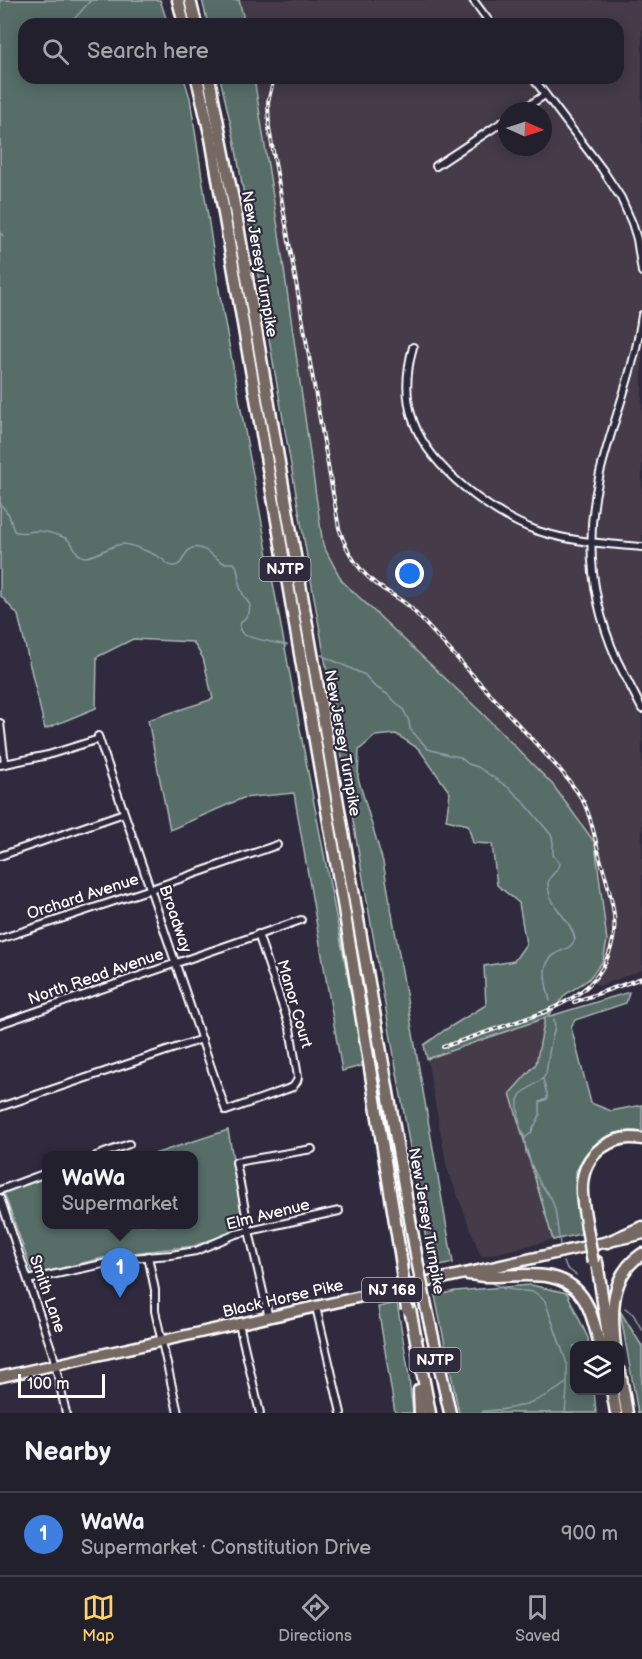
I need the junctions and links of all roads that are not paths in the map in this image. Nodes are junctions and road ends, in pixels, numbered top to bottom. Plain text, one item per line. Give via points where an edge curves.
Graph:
1 (178, 0) edge
2 (190, 0) edge
3 (473, 0) edge
4 (182, 18) edge
5 (194, 18) edge
6 (486, 18) edge
7 (198, 84) edge
8 (210, 84) edge
9 (537, 84) edge
10 (545, 94) junction
11 (533, 102) edge
12 (498, 125) edge
13 (436, 166) dead end
14 (641, 251) edge
15 (642, 272) edge
16 (642, 315) edge
17 (413, 347) dead end
18 (591, 542) junction
19 (642, 547) edge
20 (642, 709) edge
21 (0, 723) edge
22 (2, 765) edge
23 (124, 813) junction
24 (277, 845) dead end
25 (0, 856) edge
26 (151, 889) junction
27 (301, 920) dead end
28 (258, 934) junction
29 (0, 939) edge
30 (176, 964) junction
31 (0, 1023) edge
32 (202, 1039) junction
33 (0, 1107) edge
34 (226, 1111) joint
35 (642, 1139) edge
36 (129, 1144) dead end
37 (642, 1145) edge
38 (312, 1149) dead end
39 (108, 1151) edge
40 (42, 1174) edge
41 (0, 1190) edge
42 (0, 1198) edge
43 (339, 1211) dead end
44 (642, 1227) edge
45 (589, 1228) junction
46 (249, 1231) junction
47 (642, 1234) edge
48 (608, 1242) junction
49 (642, 1254) edge
50 (148, 1257) junction
51 (467, 1274) junction
52 (28, 1280) junction
53 (426, 1306) junction
54 (316, 1307) junction
55 (408, 1310) junction
56 (269, 1318) junction
57 (239, 1324) junction
58 (162, 1341) junction
59 (598, 1341) edge
60 (606, 1341) edge
61 (615, 1341) edge
62 (55, 1365) junction
63 (0, 1377) edge
64 (613, 1395) edge
65 (623, 1395) edge
66 (66, 1413) edge
67 (178, 1413) edge
68 (260, 1413) edge
69 (341, 1413) edge
70 (420, 1413) edge
71 (429, 1413) edge
72 (444, 1413) edge
73 (450, 1413) edge
74 (616, 1413) edge
75 (627, 1413) edge

1 - 4 highway
2 - 5 highway
3 - 6 street
7 - 55 highway, New Jersey Turnpike / NJTP, bridge via 213,150 373,1082
8 - 53 highway, New Jersey Turnpike / NJTP, bridge
9 - 10 street
10 - 11 street
10 - 14 street via 621,198
12 - 13 street
14 - 15 street
16 - 18 street via 635,355 597,486
17 - 18 street via 406,385 413,422 453,478 521,524
18 - 19 street
18 - 20 street via 591,567 604,627
21 - 22 street
22 - 23 street, Broadway via 98,738
23 - 25 street
23 - 26 street, Broadway
24 - 26 street, Orchard Avenue
26 - 29 street, Orchard Avenue
26 - 30 street, Broadway
27 - 28 street, North Read Avenue
28 - 30 street, North Read Avenue
28 - 34 street, Manor Court via 290,1028 298,1077 292,1087
30 - 31 street, North Read Avenue
30 - 32 street, Broadway
32 - 33 street
32 - 34 street, Broadway
35 - 45 highway via 615,1140 590,1160 582,1184
36 - 39 street
37 - 45 highway via 615,1146 594,1165 587,1190
38 - 46 street via 236,1162
40 - 41 street
42 - 52 street, Smith Lane
43 - 46 street, Elm Avenue
44 - 48 highway
45 - 60 highway, bridge
46 - 50 street, Elm Avenue via 196,1251
46 - 56 street
47 - 48 main road, Black Horse Pike / NJ 168
48 - 51 main road, Black Horse Pike / NJ 168
49 - 61 highway via 626,1268 617,1284
50 - 52 street, Elm Avenue
50 - 58 street
51 - 54 main road, Black Horse Pike / NJ 168
51 - 59 highway via 535,1275 567,1283 587,1305
52 - 62 street, Smith Lane
53 - 72 highway, New Jersey Turnpike / NJTP
53 - 73 highway
54 - 56 main road, Black Horse Pike / NJ 168
54 - 69 street
55 - 70 highway
55 - 71 highway, New Jersey Turnpike / NJTP
56 - 57 main road, Black Horse Pike / NJ 168
57 - 58 main road, Black Horse Pike / NJ 168
57 - 68 street
58 - 62 main road, Black Horse Pike / NJ 168
58 - 67 street
62 - 63 main road, Black Horse Pike / NJ 168
62 - 66 street, Smith Lane
64 - 74 highway
65 - 75 highway

